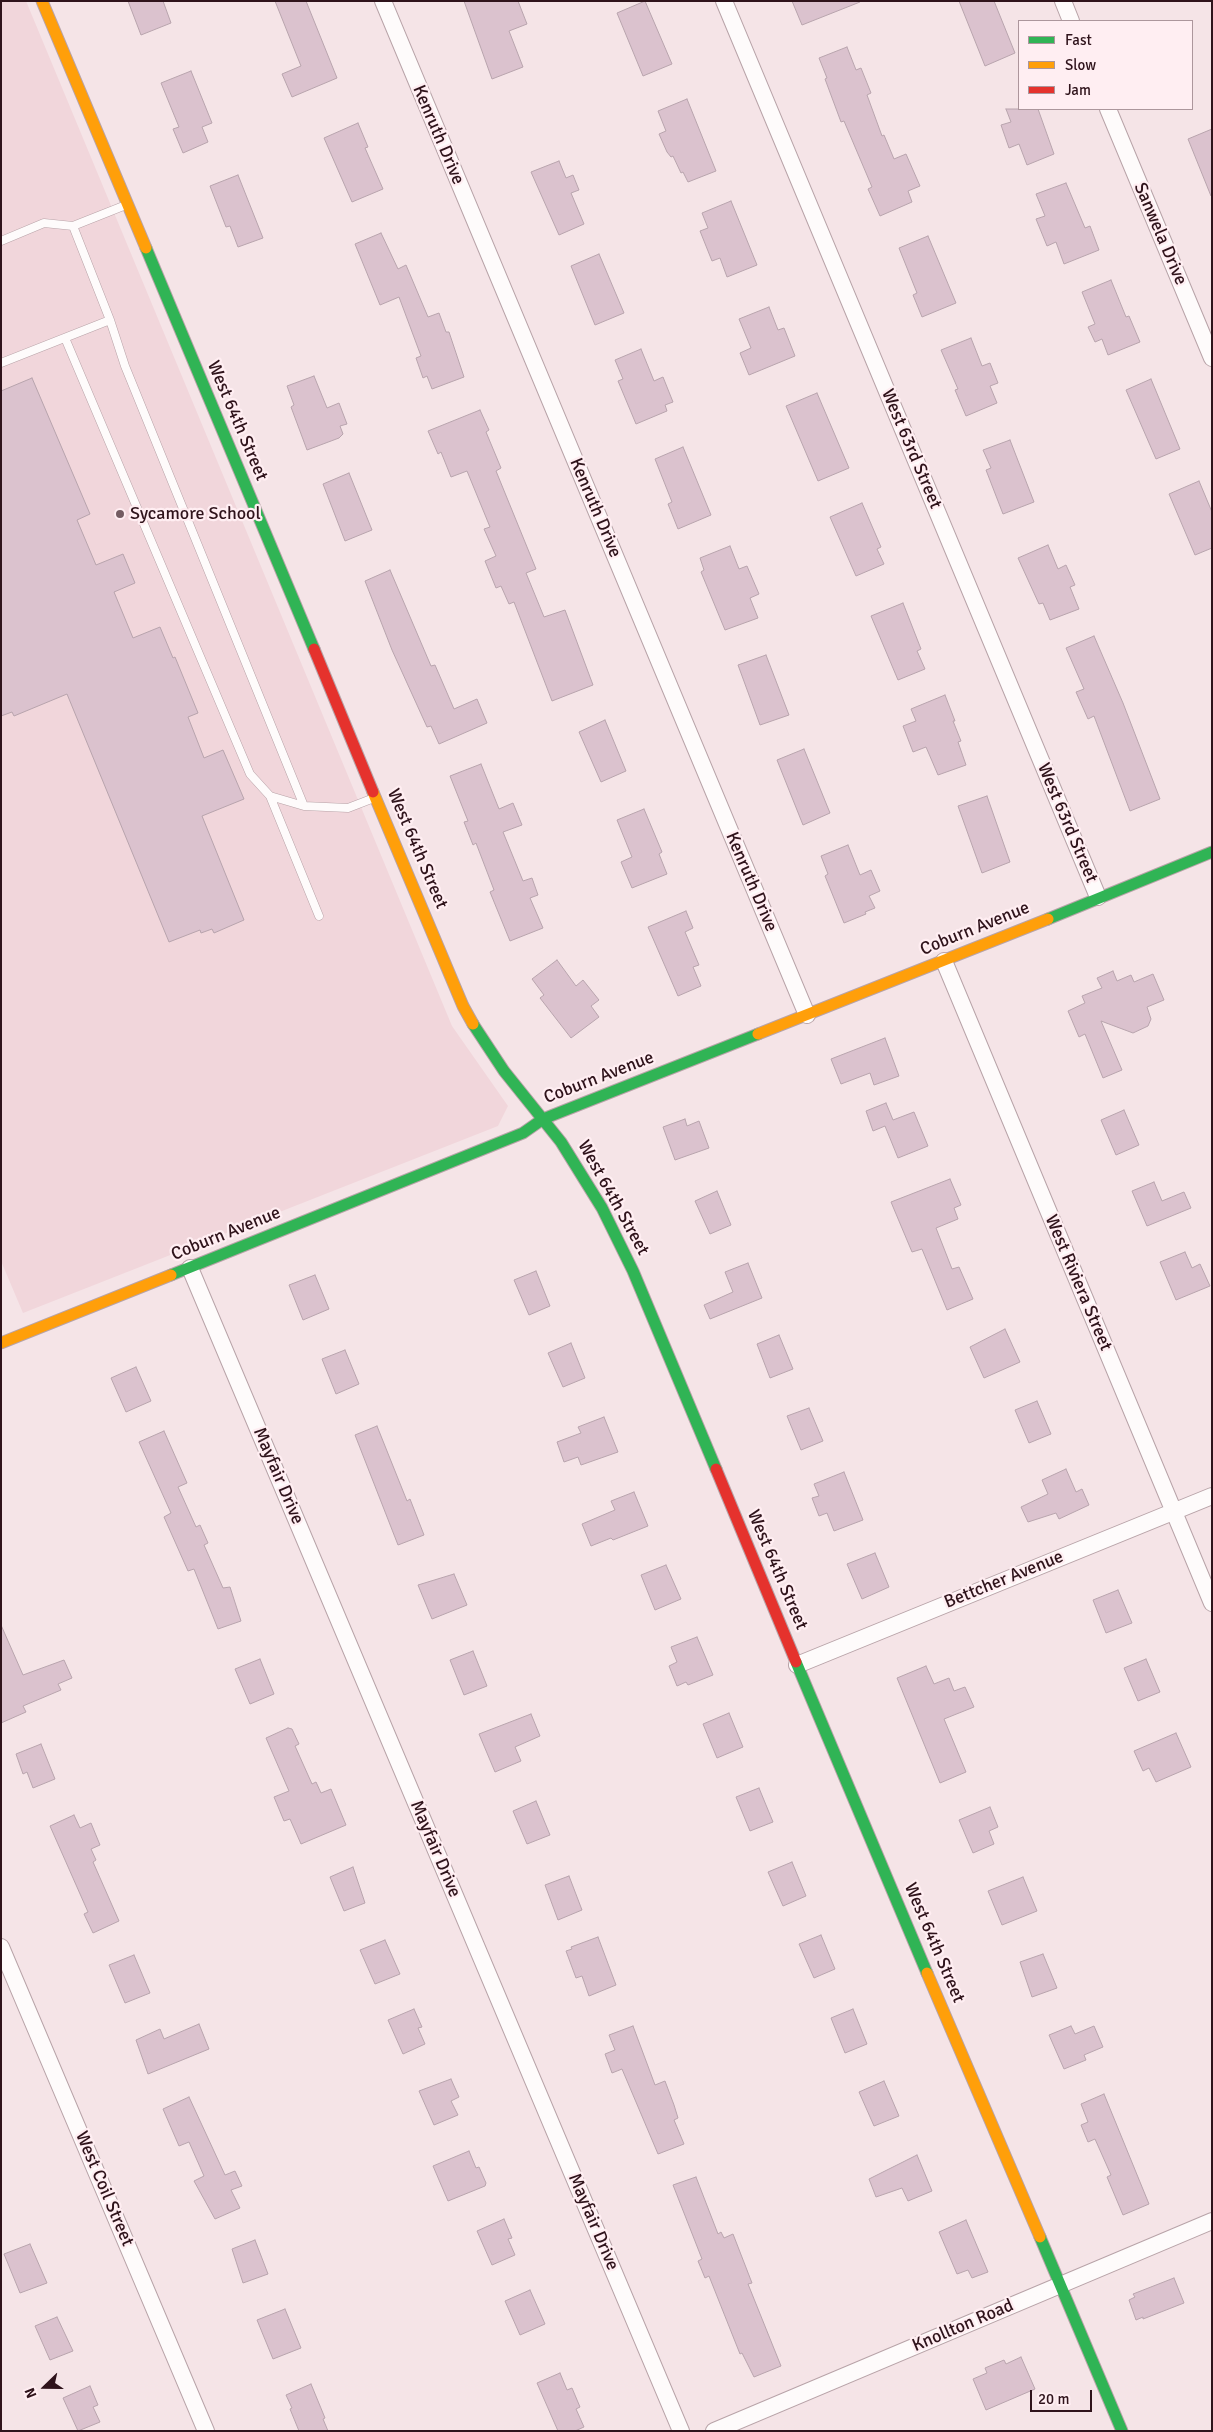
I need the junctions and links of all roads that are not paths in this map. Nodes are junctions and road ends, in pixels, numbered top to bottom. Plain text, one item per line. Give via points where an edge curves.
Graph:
1 (42, 1) edge
2 (383, 1) edge
3 (724, 1) edge
4 (1063, 1) edge
5 (1071, 20) edge
6 (1108, 110) edge
7 (127, 204) junction
8 (73, 226) junction
9 (1, 241) edge
10 (110, 320) junction
11 (65, 338) junction
12 (1212, 358) edge
13 (1, 363) edge
14 (270, 796) junction
15 (376, 798) junction
16 (304, 806) junction
17 (1212, 852) edge
18 (1098, 897) junction
19 (319, 916) dead end
20 (944, 961) junction
21 (807, 1015) junction
22 (543, 1119) junction
23 (190, 1268) junction
24 (1, 1343) edge
25 (1212, 1496) edge
26 (1173, 1512) junction
27 (1212, 1603) edge
28 (797, 1665) junction
29 (1, 1947) edge
30 (1212, 2221) edge
31 (1060, 2285) junction
32 (206, 2431) edge
33 (681, 2431) edge
34 (714, 2431) edge
35 (1122, 2431) edge

1 - 7 street, West 64th Street
2 - 21 street, Kenruth Drive
3 - 18 street, West 63rd Street
4 - 5 street
6 - 12 street, Sanwela Drive
7 - 8 lane
7 - 15 street, West 64th Street
8 - 9 lane via 44,223
8 - 10 lane
10 - 11 lane
10 - 16 lane via 125,366
11 - 13 lane
11 - 14 lane via 250,774
14 - 16 lane
14 - 19 lane
15 - 16 lane via 348,808
15 - 22 street, West 64th Street via 463,1006 504,1071
17 - 18 street, Coburn Avenue
18 - 20 street, Coburn Avenue
20 - 21 street, Coburn Avenue
20 - 26 street, West Riviera Street
21 - 22 street, Coburn Avenue
22 - 23 street, Coburn Avenue via 523,1133
22 - 28 street, West 64th Street via 602,1208 634,1271
23 - 24 street, Coburn Avenue
23 - 33 street, Mayfair Drive
25 - 26 street, Bettcher Avenue
26 - 27 street, West Riviera Street
26 - 28 street, Bettcher Avenue
28 - 31 street, West 64th Street
29 - 32 street, West Coil Street
30 - 31 street, Knollton Road
31 - 34 street, Knollton Road
31 - 35 street, West 64th Street

